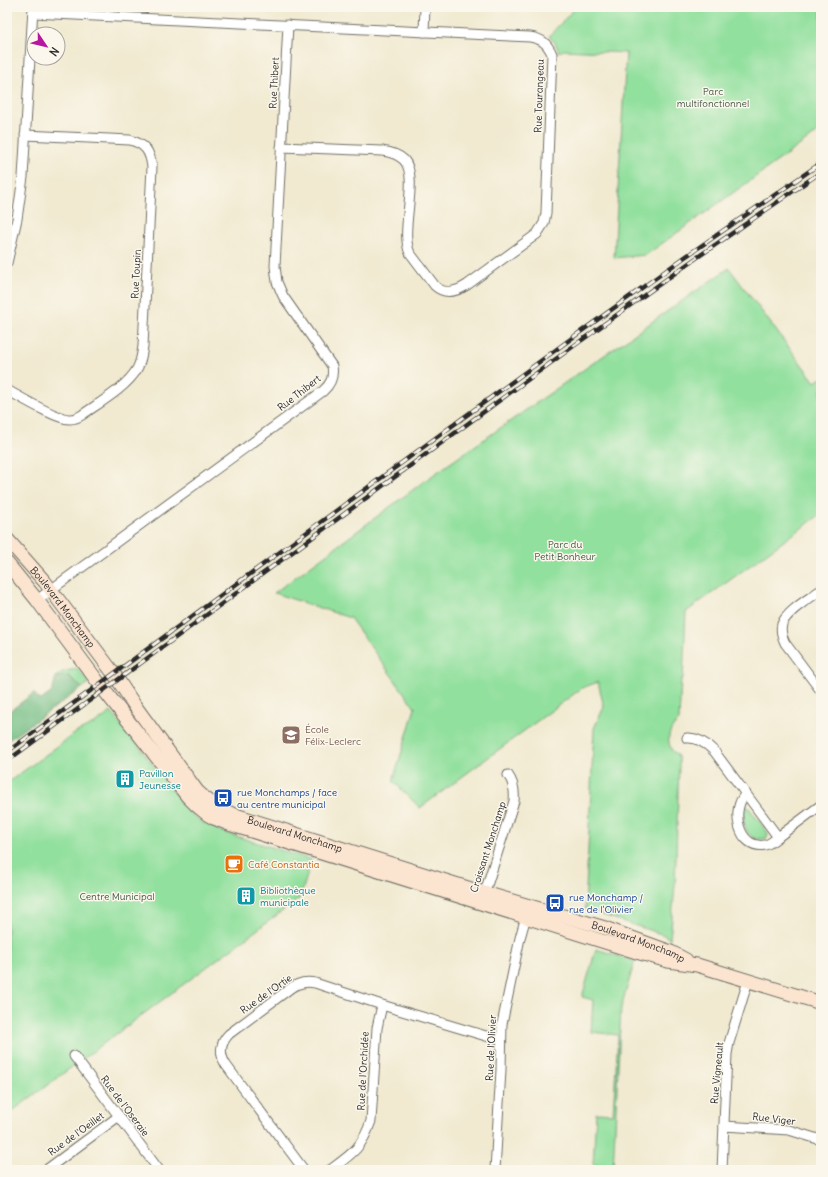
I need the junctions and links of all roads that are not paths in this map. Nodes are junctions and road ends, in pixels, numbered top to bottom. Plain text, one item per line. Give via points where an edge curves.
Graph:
1 (425, 7) edge
2 (33, 10) edge
3 (288, 26) junction
4 (424, 32) junction
5 (25, 135) junction
6 (281, 147) junction
7 (7, 262) edge
8 (7, 390) edge
9 (7, 539) edge
10 (7, 563) edge
11 (51, 590) junction
12 (821, 590) edge
13 (37, 600) junction
14 (821, 692) edge
15 (687, 738) dead end
16 (508, 775) dead end
17 (746, 794) junction
18 (821, 805) edge
19 (778, 837) junction
20 (483, 898) junction
21 (528, 911) junction
22 (748, 981) junction
23 (821, 1003) edge
24 (382, 1005) junction
25 (501, 1040) junction
26 (74, 1056) dead end
27 (119, 1116) junction
28 (724, 1126) junction
29 (821, 1140) edge
30 (46, 1170) edge
31 (159, 1170) edge
32 (304, 1170) edge
33 (330, 1170) edge
34 (495, 1170) edge
35 (722, 1170) edge

1 - 4 street
2 - 3 street, Rue Tourangeau
2 - 5 street
3 - 4 street, Rue Tourangeau
3 - 6 street, Rue Thibert
4 - 6 street, Rue Tourangeau via 530,37 538,38 549,46 552,68 545,218 537,234 461,289 451,292 439,290 408,248 410,175 408,165 400,156 390,152
5 - 7 street via 20,199
5 - 8 street, Rue Toupin via 130,140 147,150 152,167 144,346 137,369 128,381 77,418 57,416
6 - 11 street, Rue Thibert via 275,266 277,282 286,301 332,366 330,384
9 - 11 street, Boulevard Monchamp
10 - 13 street, Boulevard Monchamp
11 - 13 street, Rue Thibert
11 - 20 street, Boulevard Monchamp via 197,791 208,801 223,811
12 - 14 street via 788,615 781,630 785,643
13 - 20 street, Boulevard Monchamp via 181,788 207,814 228,824
15 - 17 street via 704,742 714,751
16 - 20 street, Croissant Monchamp via 513,784 514,801
17 - 19 street
17 - 19 street via 739,807 741,832 745,839 751,843 764,845
18 - 19 street
20 - 21 street, Boulevard Monchamp
21 - 22 street, Boulevard Monchamp via 605,928 671,952 697,965
21 - 25 street, Rue de l'Olivier via 504,1011
22 - 23 street, Boulevard Monchamp
22 - 28 street, Rue Vigneault via 727,1054
24 - 25 street, Rue de l'Ortie
24 - 32 street, Rue de l'Ortie via 315,983 303,982 292,987 229,1034 222,1043 221,1053 226,1065
24 - 33 street, Rue de l'Orchidée via 376,1028 371,1121 358,1148
25 - 34 street, Rue de l'Olivier
26 - 27 street, Rue de l'Oseraie
27 - 30 street, Rue de l'Oeillet
27 - 31 street, Rue de l'Oseraie
28 - 29 street, Rue Viger via 789,1130
28 - 35 street, Rue Vigneault

